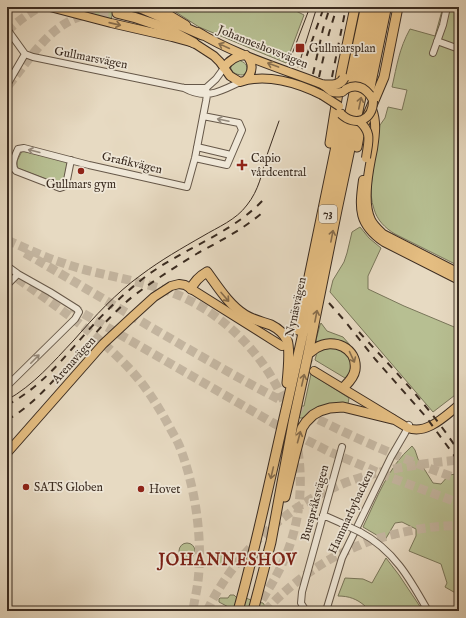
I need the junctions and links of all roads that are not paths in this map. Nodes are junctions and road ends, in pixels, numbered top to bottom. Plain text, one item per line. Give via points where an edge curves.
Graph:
1 (50, 7) edge
2 (138, 7) edge
3 (156, 7) edge
4 (355, 7) edge
5 (359, 7) edge
6 (365, 7) edge
7 (372, 7) edge
8 (380, 7) edge
9 (387, 7) edge
10 (393, 7) edge
11 (398, 7) edge
12 (447, 7) edge
13 (117, 13) tunnel mouth
14 (7, 29) edge
15 (202, 35) junction
16 (437, 41) junction
17 (194, 43) junction
18 (459, 49) edge
19 (433, 53) dead end
20 (25, 54) junction
21 (246, 55) junction
22 (224, 68) junction
23 (243, 81) junction
24 (324, 84) junction
25 (7, 85) edge
26 (184, 88) junction
27 (206, 88) junction
28 (344, 90) junction
29 (207, 95) junction
30 (372, 101) junction
31 (340, 110) junction
32 (203, 116) junction
33 (359, 122) junction
34 (197, 147) junction
35 (231, 156) junction
36 (194, 158) junction
37 (369, 158) junction
38 (71, 160) junction
39 (337, 210) junction
40 (317, 236) junction
41 (7, 266) edge
42 (459, 273) edge
43 (18, 274) junction
44 (459, 280) edge
45 (7, 285) edge
46 (191, 291) junction
47 (281, 347) tunnel mouth
48 (308, 354) junction
49 (288, 373) junction
50 (7, 386) edge
51 (345, 386) junction
52 (459, 400) edge
53 (459, 405) edge
54 (392, 419) junction
55 (283, 421) junction
56 (408, 426) junction
57 (342, 447) dead end
58 (7, 453) edge
59 (323, 515) junction
60 (271, 542) junction
61 (238, 611) edge
62 (253, 611) edge
63 (306, 611) edge
64 (326, 611) edge
65 (428, 611) edge

1 -> 17 main road, Johanneshovsvägen
2 - 15 highway
3 - 15 main road, Johanneshovsvägen
4 - 40 highway via 319,205
5 - 24 highway, bridge via 344,78 337,84
6 - 28 main road via 349,82
7 - 55 highway, Nynäsvägen / 73
39 -> 8 highway, Nynäsvägen / 73
9 - 30 main road via 371,85
10 - 30 highway
11 - 39 highway via 384,77 359,136 351,172
12 - 16 street
13 - 17 highway via 154,23
14 - 20 street
21 -> 15 main road, Johanneshovsvägen
16 - 18 street
16 - 19 street
17 - 22 main road, Johanneshovsvägen via 214,56
20 - 25 street
20 - 26 street, Gullmarsvägen
21 - 22 main road via 231,59
21 - 23 main road via 252,67 250,75
24 -> 21 main road, Johanneshovsvägen
22 - 23 main road via 230,76
22 - 27 street
23 - 29 street
23 - 31 main road, Johanneshovsvägen, bridge via 258,78 279,80 305,87 322,95
24 - 28 main road, Johanneshovsvägen, bridge via 336,93
26 - 27 street, Gullmarsvägen
26 - 29 street, Gullmarsvägen
27 - 29 street
28 - 30 main road, bridge via 359,86
28 - 31 main road, bridge via 339,100
29 - 32 street
30 - 33 main road, bridge via 368,115
30 - 37 main road via 376,123
31 - 33 main road, bridge via 346,119
31 - 40 highway via 341,122
32 - 34 street
35 -> 32 street via 242,130 239,123
33 - 37 main road, bridge via 368,130
34 - 35 street
34 - 36 street
35 - 36 street via 227,165
36 - 38 street, Grafikvägen via 188,186
37 - 42 main road via 366,198 373,224 383,234
37 - 44 main road via 360,205 370,230 384,242
38 -> 38 street, Grafikvägen via 20,148 12,164 16,172 60,188 66,185
48 -> 39 highway, Nynäsvägen / 73
40 - 49 highway
41 - 43 street
43 - 45 street
50 -> 43 street via 75,319 79,312
46 - 47 main road, Arenavägen
46 -> 49 highway via 201,276 207,272 237,309 259,322 272,325 288,344
46 - 58 main road, Arenavägen via 179,284 154,297 103,344
48 -> 51 highway via 325,344 333,343 348,350 354,358 355,370
60 -> 48 highway, Nynäsvägen / 73
49 - 55 highway
51 - 54 main road via 315,368
51 - 56 main road
52 - 56 main road via 432,420
53 - 56 main road via 429,426 413,430
54 - 56 main road
60 -> 54 highway via 282,514 295,454 306,422 320,411 344,407
55 -> 61 highway, Nynäsvägen / 73
56 - 64 street, Hammarbybacken via 390,457 342,558
57 - 59 street, Burspråksvägen
59 - 63 street, Burspråksvägen via 302,592 301,603
59 - 65 street, bridge via 341,522 381,545 395,559
60 - 62 highway, Nynäsvägen / 73

